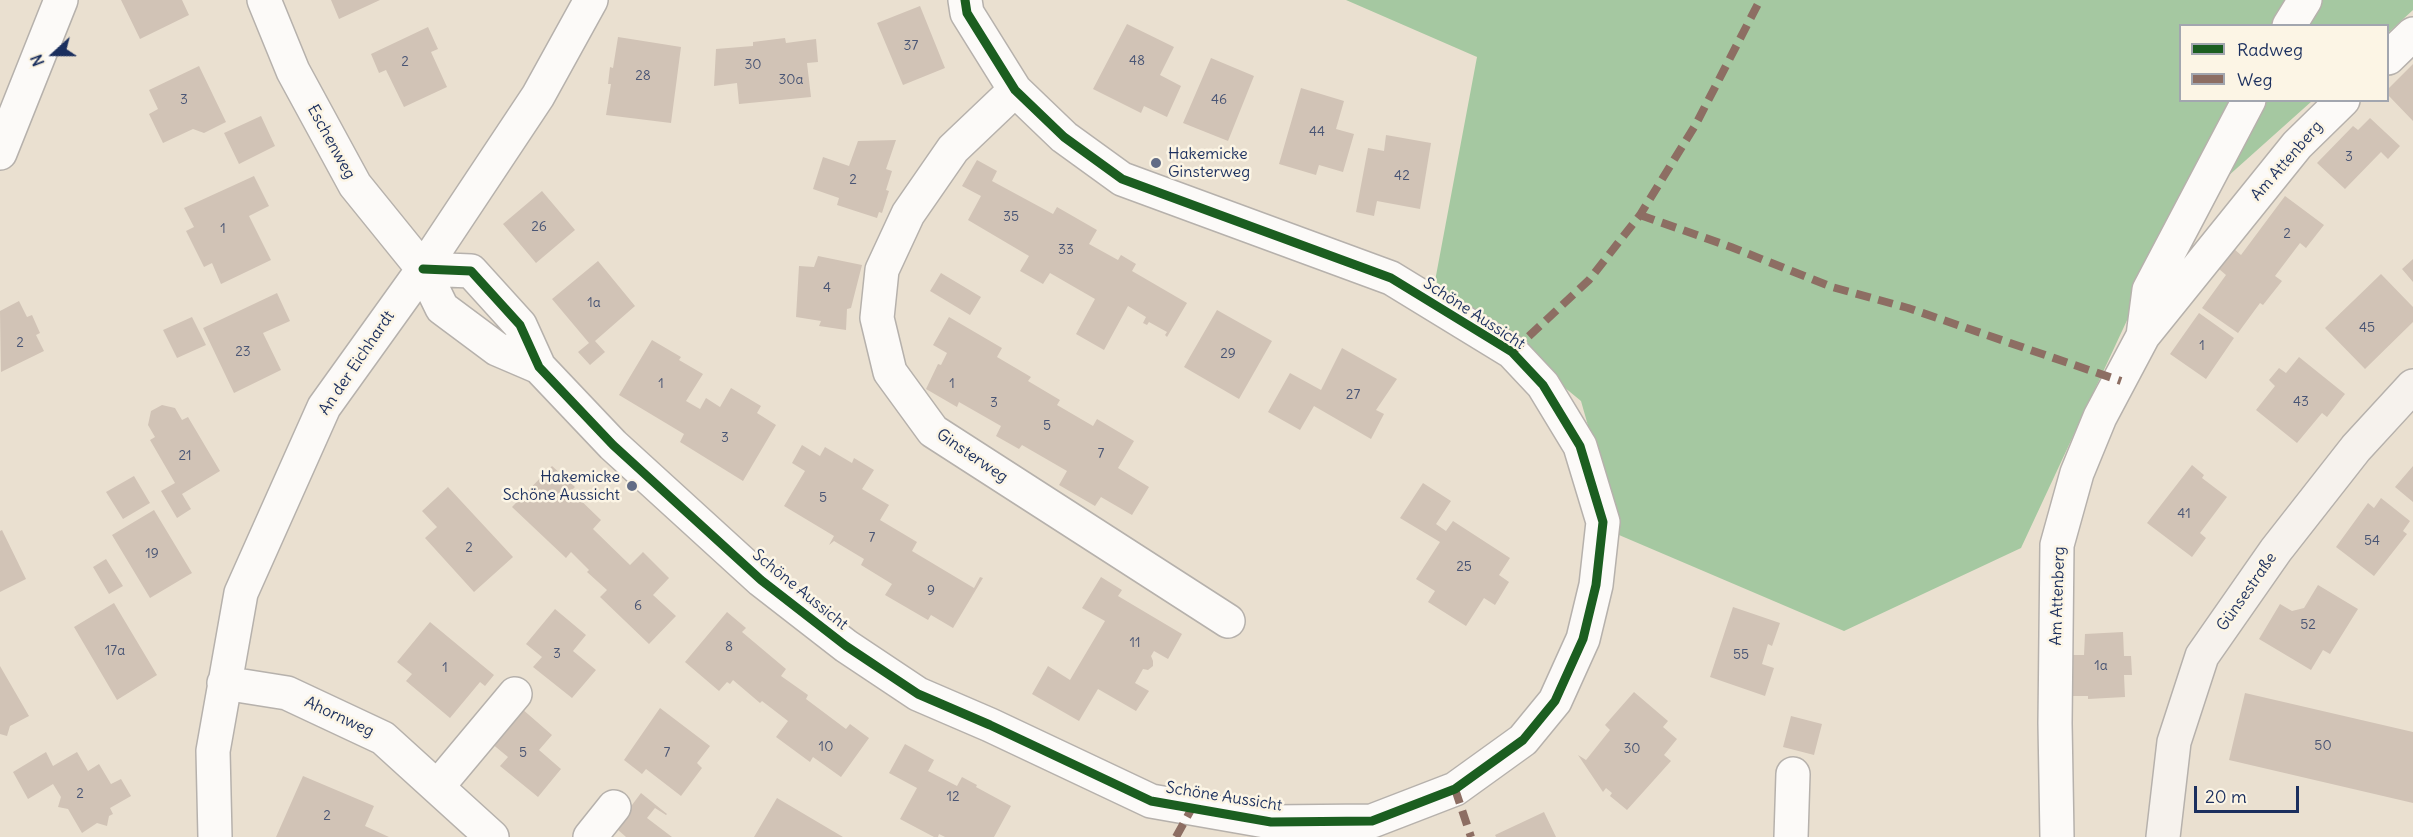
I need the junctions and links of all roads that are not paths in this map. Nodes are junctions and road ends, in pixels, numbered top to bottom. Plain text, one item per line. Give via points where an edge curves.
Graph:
1 (62, 0) edge
2 (264, 0) edge
3 (591, 0) edge
4 (965, 0) edge
5 (2305, 0) edge
6 (2290, 24) edge
7 (2413, 34) edge
8 (2389, 57) edge
9 (1015, 90) junction
10 (2249, 102) edge
11 (2341, 102) edge
12 (0, 153) edge
13 (423, 269) junction
14 (2144, 336) junction
15 (539, 367) junction
16 (2413, 386) edge
17 (1228, 621) dead end
18 (224, 683) junction
19 (514, 694) dead end
20 (1793, 774) dead end
21 (438, 786) junction
22 (614, 807) dead end
23 (215, 837) edge
24 (492, 837) edge
25 (590, 837) edge
26 (1791, 837) edge
27 (2057, 837) edge
28 (2163, 837) edge

1 - 12 street
2 - 13 street, Eschenweg via 293,71 355,185
3 - 13 street, An der Eichhardt via 538,96
4 - 9 street, Schöne Aussicht via 967,13
5 - 6 street
7 - 8 street
9 - 15 street, Schöne Aussicht via 1064,137 1122,179 1391,278 1512,352 1543,385 1580,446 1603,522 1596,585 1583,639 1555,701 1523,740 1496,762 1455,789 1372,821 1271,822 1151,801 918,694 846,646 761,580 614,445
9 - 17 street, Ginsterweg via 953,149 908,214 882,270 877,318 890,372 933,431
10 - 14 street, Am Attenberg via 2149,290
11 - 14 street, Am Attenberg via 2297,145
13 - 15 street, Schöne Aussicht via 442,308 497,350
13 - 15 street, Schöne Aussicht via 471,271 520,326
13 - 18 street, An der Eichhardt via 324,407 241,593
14 - 27 street, Am Attenberg via 2100,417 2077,473 2057,545
16 - 28 street, Günsestraße via 2356,448 2276,550 2202,656 2174,742
18 - 21 street, Ahornweg via 286,693 383,738
18 - 23 street, An der Eichhardt via 213,751
19 - 21 street
20 - 26 street
21 - 24 street, Ahornweg
22 - 25 street

